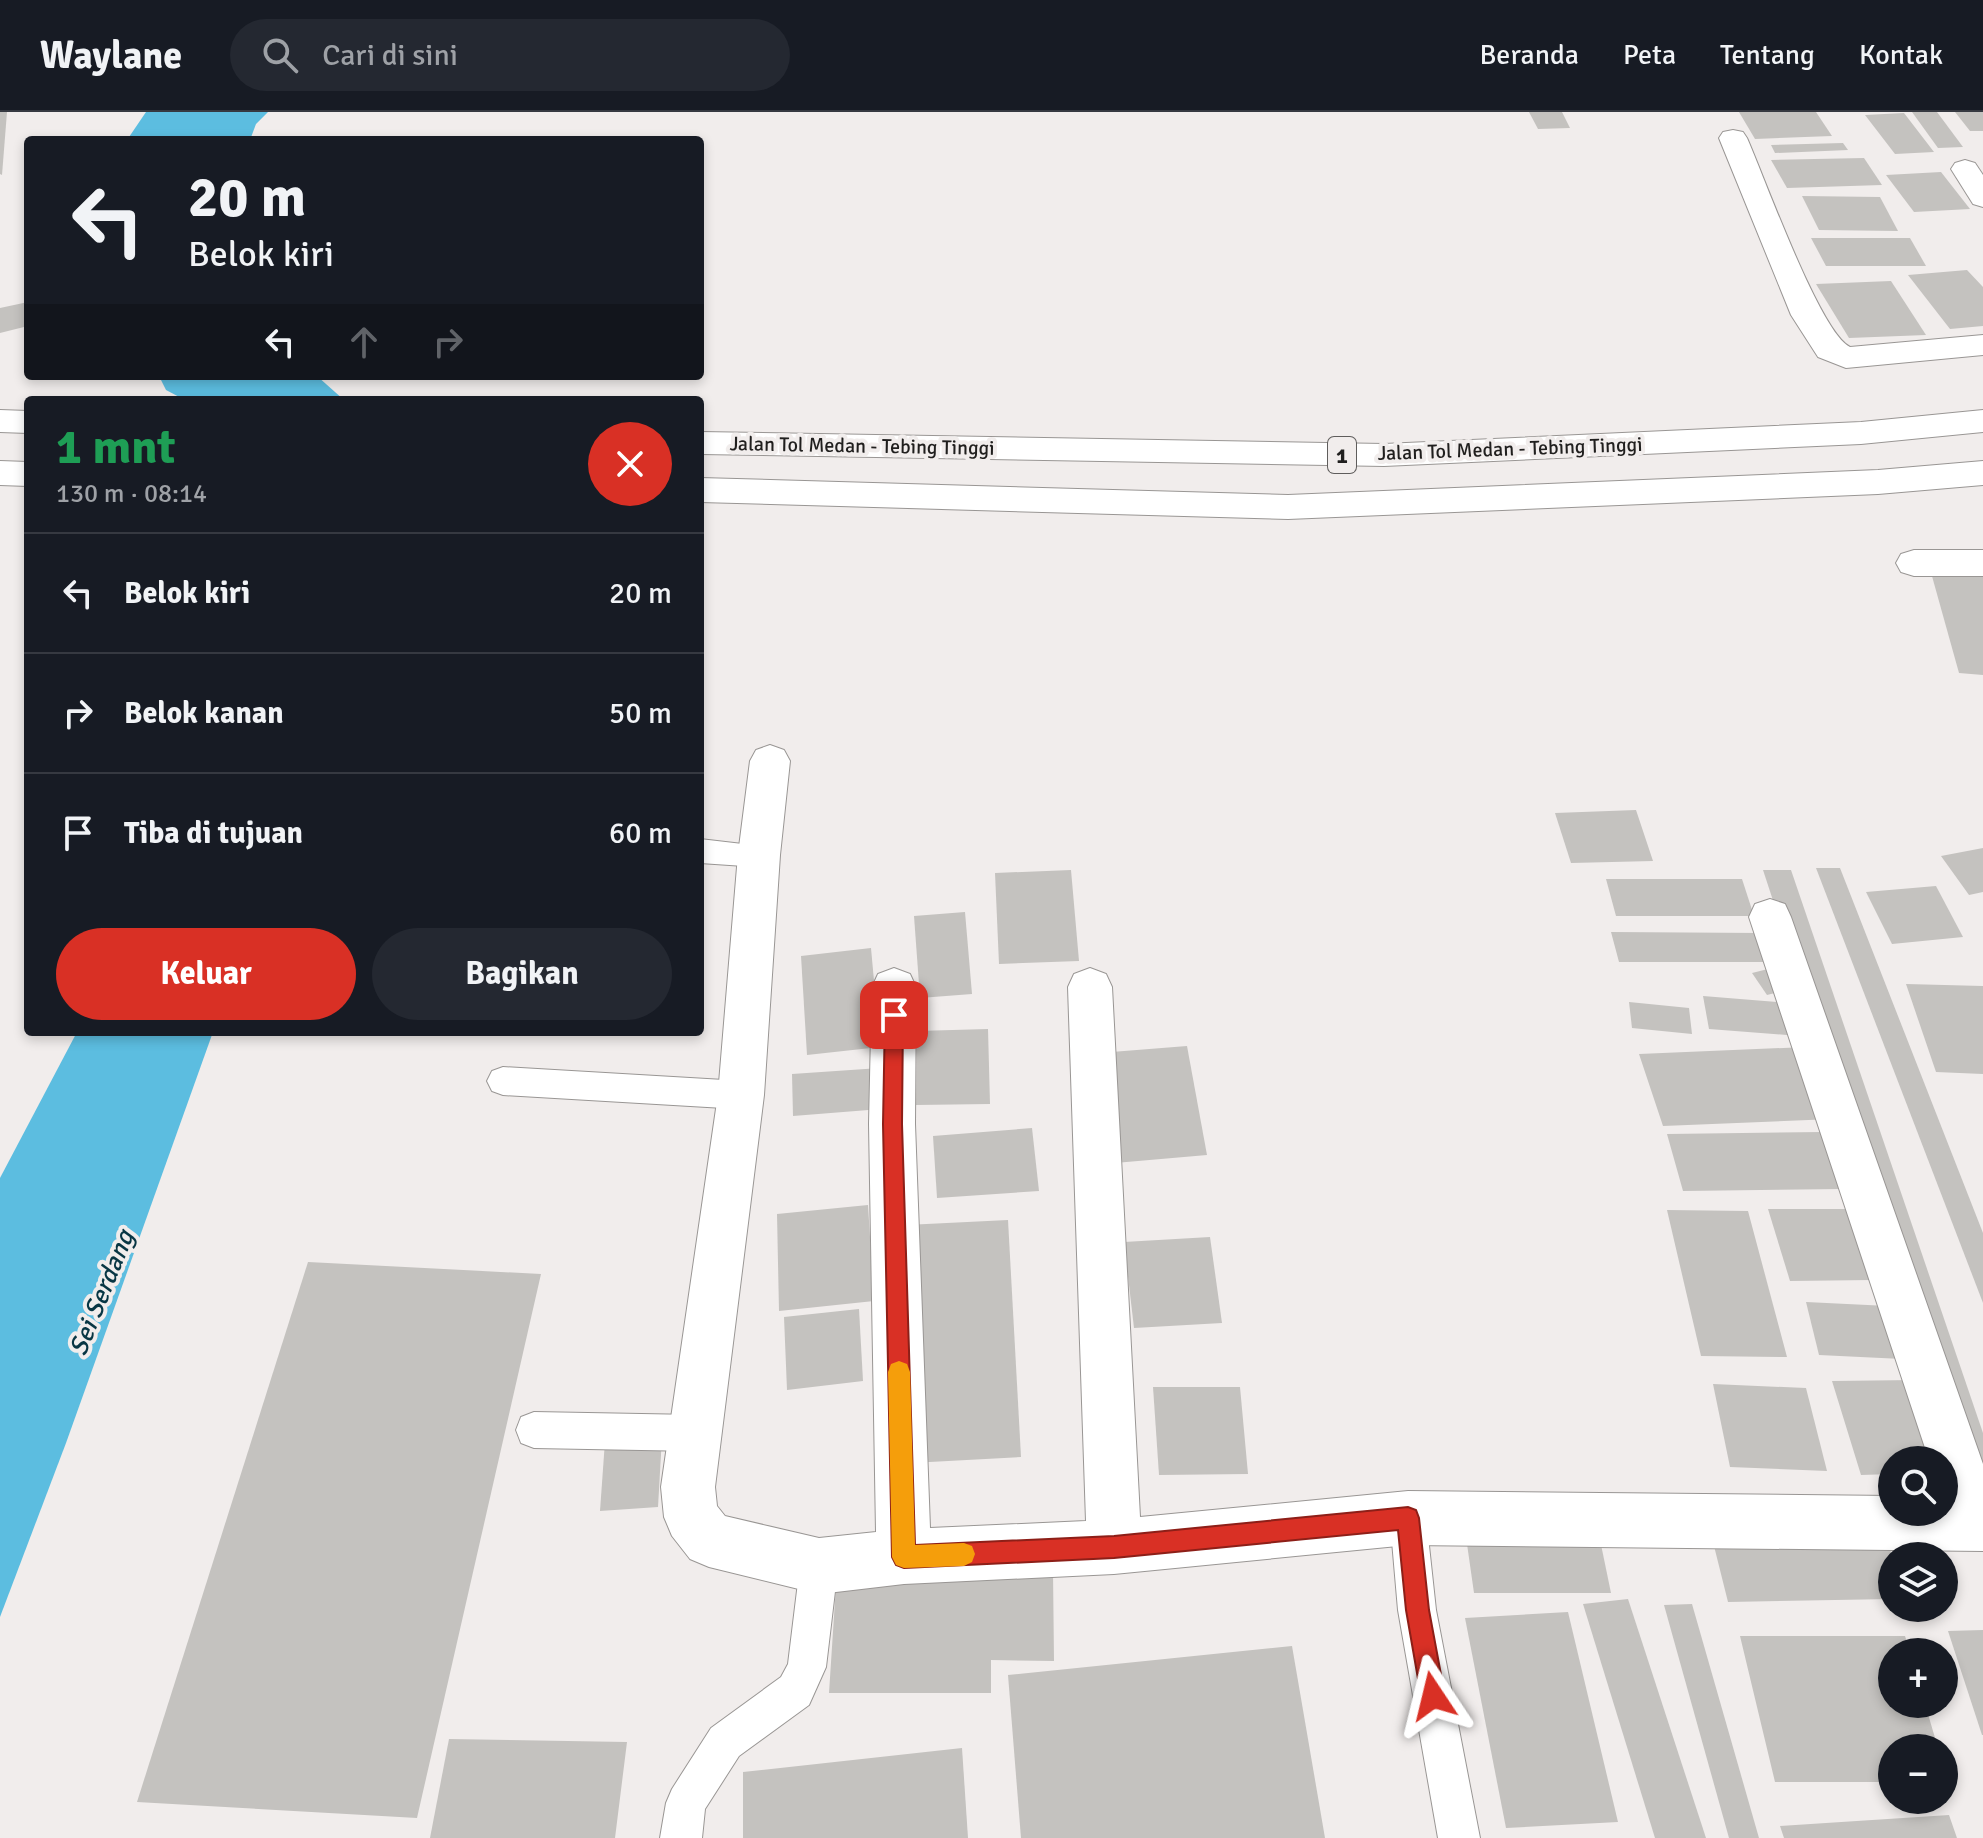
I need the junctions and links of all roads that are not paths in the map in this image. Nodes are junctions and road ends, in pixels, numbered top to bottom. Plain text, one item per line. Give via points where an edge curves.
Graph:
1 (1733, 138) dead end
2 (1965, 169) dead end
3 (1983, 198) edge
4 (1983, 345) edge
5 (0, 421) edge
6 (1983, 421) edge
7 (24, 422) edge
8 (704, 443) edge
9 (0, 473) edge
10 (1983, 473) edge
11 (24, 474) edge
12 (704, 490) edge
13 (1914, 563) dead end
14 (1983, 563) edge
15 (770, 761) dead end
16 (704, 851) edge
17 (759, 855) junction
18 (1770, 917) dead end
19 (894, 987) dead end
20 (1090, 987) dead end
21 (503, 1081) dead end
22 (741, 1095) junction
23 (534, 1430) dead end
24 (695, 1433) junction
25 (1408, 1518) junction
26 (1980, 1524) edge
27 (1114, 1547) junction
28 (904, 1557) junction
29 (819, 1566) junction
30 (681, 1838) edge
31 (1459, 1838) edge

1 - 4 main road via 1807,315 1831,352 1846,358
2 - 3 main road
5 - 7 main road
6 - 8 main road, Jalan Tol Medan - Tebing Tinggi / 1 via 1861,433 1384,455
9 - 11 main road
10 - 12 main road, Jalan Tol Medan - Tebing Tinggi / 1 via 1288,507
13 - 14 main road
15 - 17 main road
16 - 17 lane
17 - 22 main road
18 - 26 main road
19 - 28 main road via 892,1124
20 - 27 main road
21 - 22 lane
22 - 24 main road
23 - 24 lane
24 - 29 main road via 688,1487 691,1517 709,1540
25 - 26 main road
25 - 27 main road
25 - 31 lane via 1417,1610
27 - 28 main road
28 - 29 main road
29 - 30 lane via 807,1667 795,1691 725,1742 686,1803

